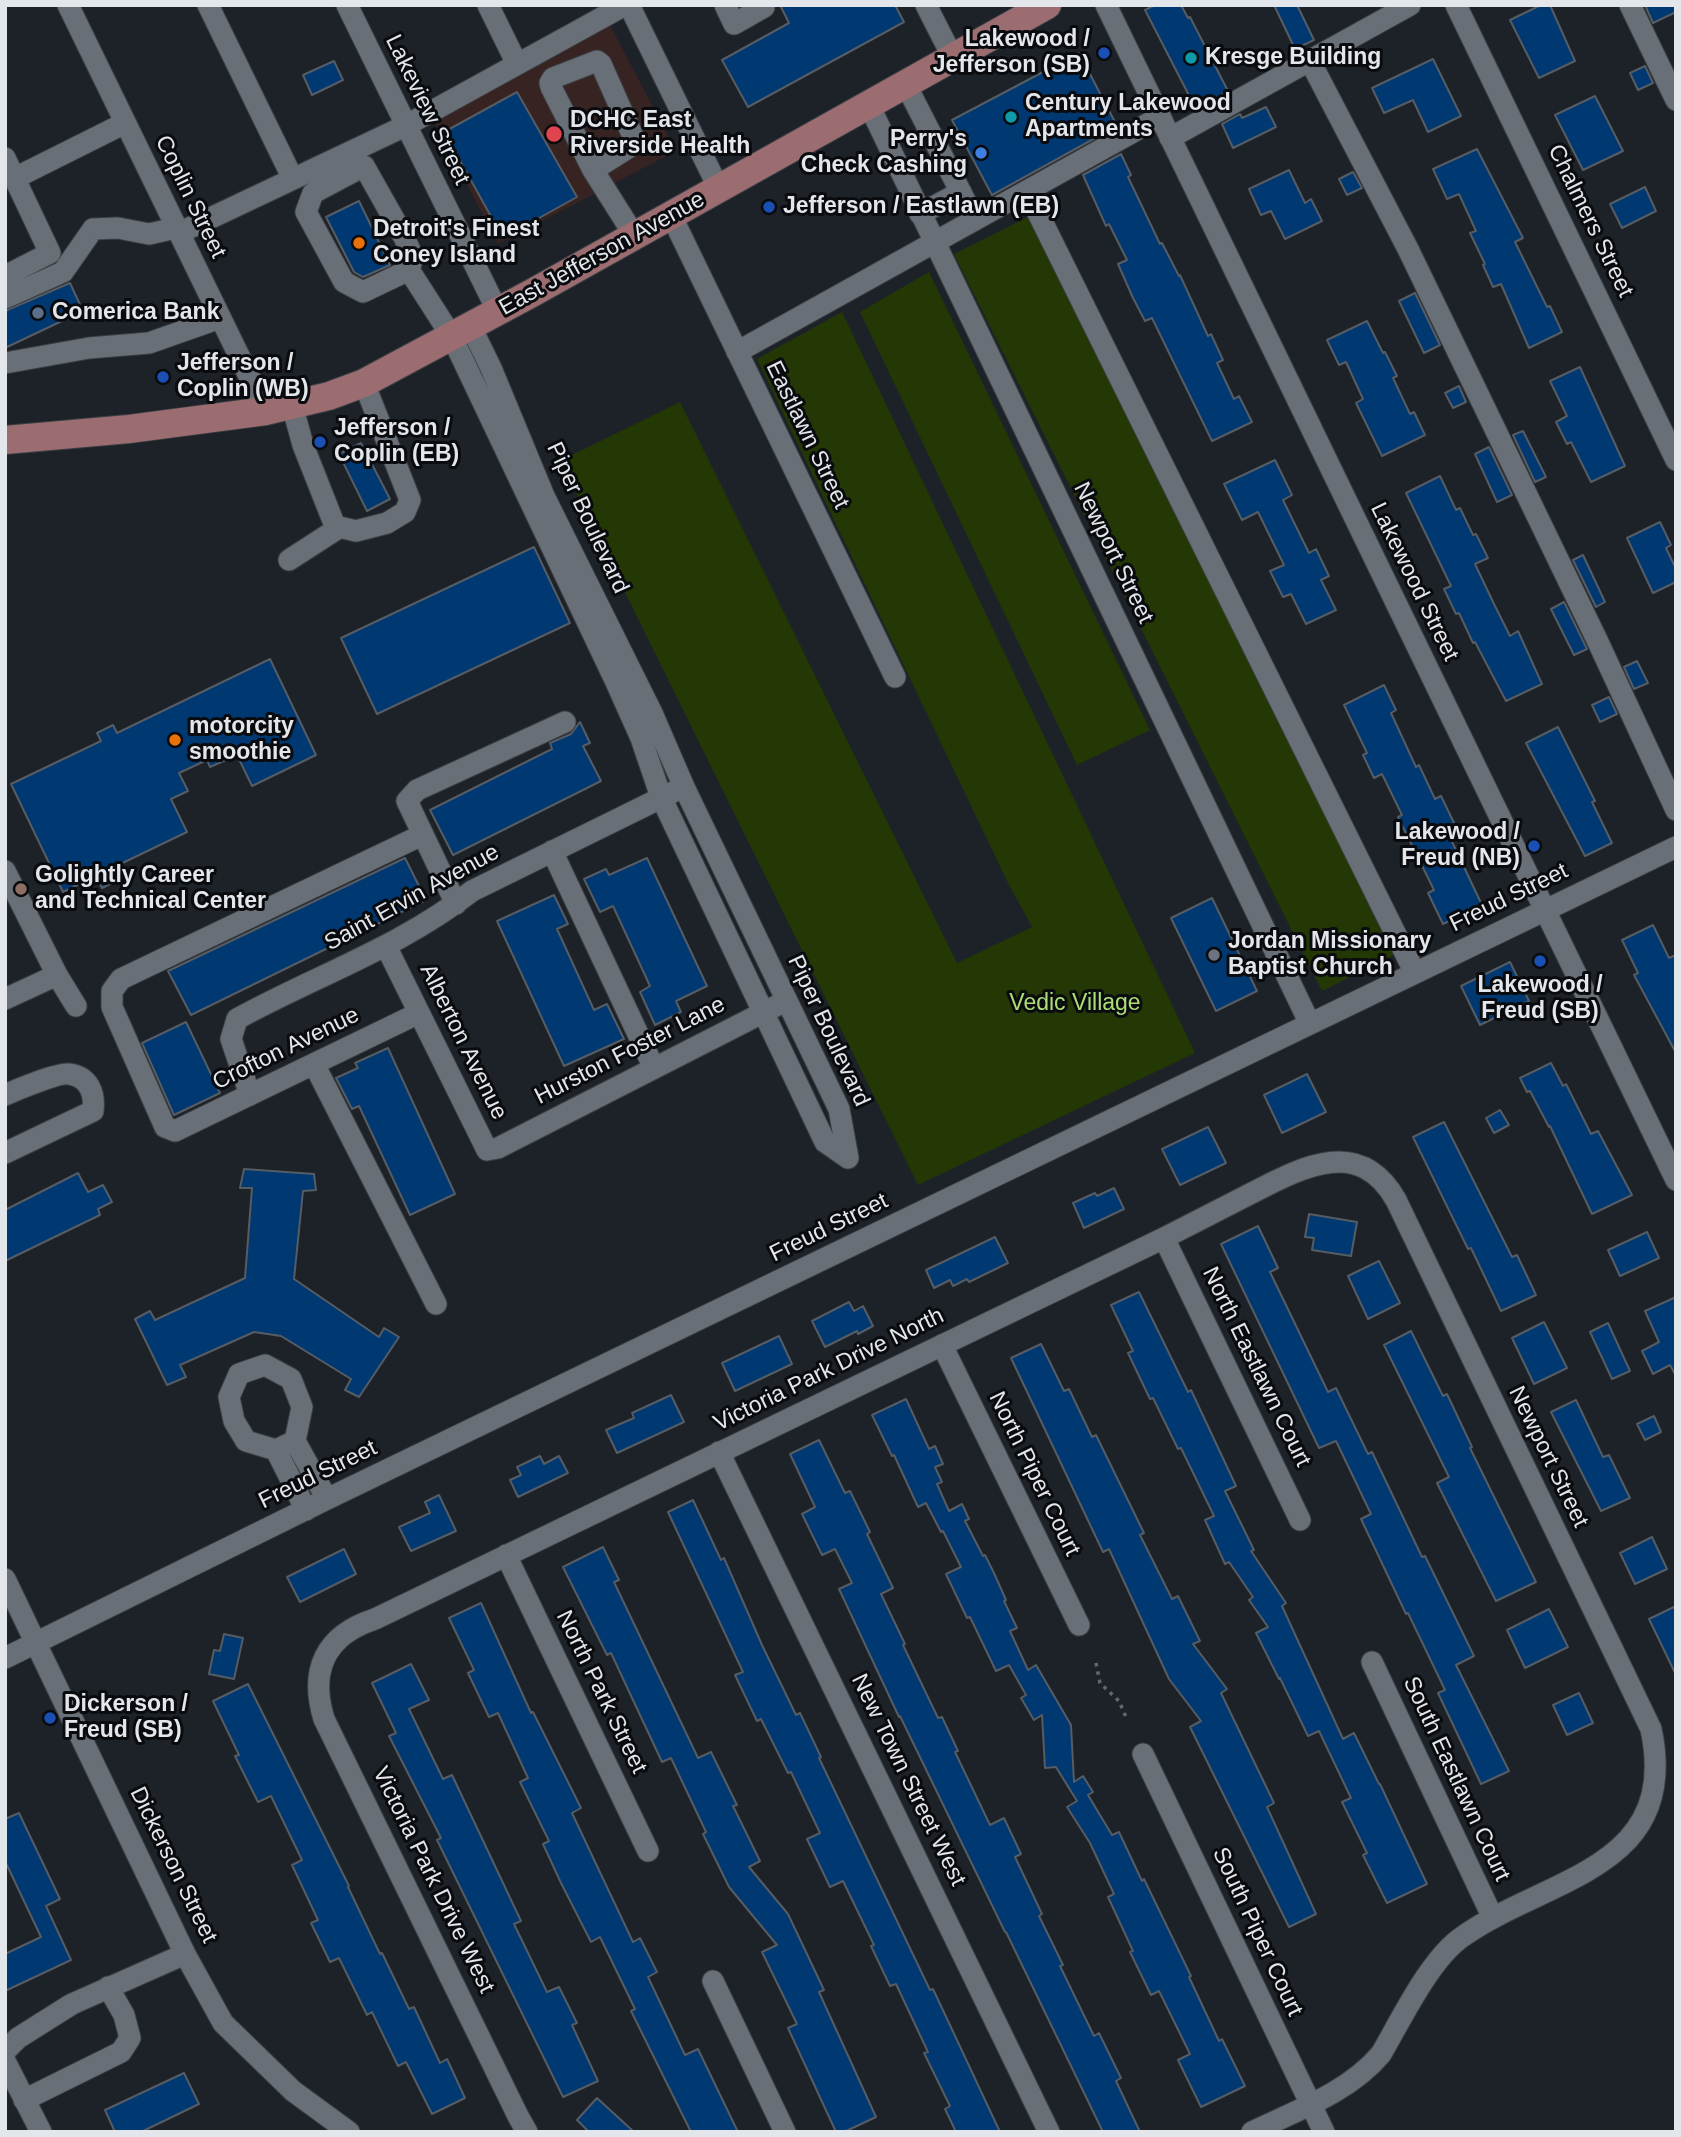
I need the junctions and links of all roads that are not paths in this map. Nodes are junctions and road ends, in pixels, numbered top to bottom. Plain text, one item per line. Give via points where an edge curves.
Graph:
1 (68, 5) edge
2 (208, 5) edge
3 (347, 5) edge
4 (488, 5) edge
5 (627, 5) edge
6 (725, 5) edge
7 (764, 5) edge
8 (926, 5) edge
9 (1047, 5) edge
10 (1106, 5) edge
11 (1410, 5) edge
12 (1456, 5) edge
13 (1630, 5) edge
14 (953, 58) junction
15 (1310, 61) junction
16 (517, 64) junction
17 (905, 85) junction
18 (1676, 100) edge
19 (869, 105) junction
20 (1160, 117) junction
21 (125, 123) junction
22 (405, 125) junction
23 (1170, 138) junction
24 (5, 158) edge
25 (593, 170) junction
26 (15, 178) junction
27 (293, 179) junction
28 (719, 189) junction
29 (1027, 191) junction
30 (961, 192) junction
31 (920, 214) junction
32 (671, 215) junction
33 (975, 220) junction
34 (178, 230) junction
35 (634, 235) junction
36 (934, 243) junction
37 (409, 270) junction
38 (5, 276) edge
39 (5, 298) edge
40 (498, 312) junction
41 (220, 318) junction
42 (462, 332) junction
43 (737, 352) junction
44 (5, 363) edge
45 (364, 383) junction
46 (279, 408) junction
47 (5, 440) edge
48 (1676, 460) edge
49 (340, 527) junction
50 (289, 560) dead end
51 (895, 677) dead end
52 (565, 722) dead end
53 (684, 786) junction
54 (661, 797) junction
55 (1676, 810) edge
56 (422, 835) junction
57 (1676, 847) edge
58 (552, 851) junction
59 (5, 871) edge
60 (456, 904) junction
61 (1544, 910) junction
62 (386, 946) junction
63 (1415, 973) junction
64 (57, 975) junction
65 (6, 997) edge
66 (787, 1001) junction
67 (76, 1006) dead end
68 (764, 1011) junction
69 (419, 1013) junction
70 (1310, 1024) junction
71 (314, 1064) junction
72 (654, 1068) junction
73 (5, 1095) edge
74 (250, 1095) junction
75 (498, 1148) joint
76 (5, 1153) edge
77 (1358, 1166) joint
78 (1676, 1180) edge
79 (1164, 1238) junction
80 (436, 1304) dead end
81 (942, 1345) junction
82 (719, 1451) junction
83 (327, 1499) junction
84 (306, 1510) junction
85 (1300, 1520) dead end
86 (506, 1555) junction
87 (5, 1579) edge
88 (1079, 1625) dead end
89 (37, 1643) junction
90 (331, 1648) joint
91 (5, 1658) edge
92 (1372, 1662) dead end
93 (1143, 1754) dead end
94 (648, 1851) dead end
95 (1493, 1918) junction
96 (186, 1954) junction
97 (713, 1982) dead end
98 (108, 1987) junction
99 (5, 2051) edge
100 (5, 2061) edge
101 (24, 2100) junction
102 (1310, 2104) junction
103 (41, 2132) edge
104 (348, 2132) edge
105 (527, 2132) edge
106 (785, 2132) edge
107 (1049, 2132) edge
108 (1252, 2132) edge
109 (1324, 2132) edge

1 - 21 street, Coplin Street
2 - 27 street
3 - 22 street, Lakeview Street
4 - 16 street
5 - 16 street
5 - 28 street
6 - 7 street via 734,24
8 - 14 street
9 - 14 main road, East Jefferson Avenue
10 - 20 street, Lakewood Street
11 - 15 street
12 - 48 street, Chalmers Street
13 - 18 street
14 - 17 main road, East Jefferson Avenue
15 - 23 street
15 - 55 street via 1408,249
16 - 22 street
17 - 19 main road, East Jefferson Avenue
17 - 30 street
19 - 28 main road, East Jefferson Avenue
19 - 31 street, Newport Street
20 - 23 street, Lakewood Street
20 - 29 street
21 - 26 street
21 - 34 street, Coplin Street
22 - 27 street
22 - 40 street, Lakeview Street
23 - 61 street, Lakewood Street
24 - 26 street
25 - 25 street via 551,83 553,78 597,61 632,142
25 - 35 street
26 - 38 street via 50,253
27 - 34 street
28 - 32 main road, East Jefferson Avenue
29 - 33 street
29 - 63 street
30 - 31 street
30 - 33 street
31 - 36 street, Newport Street
32 - 35 main road, East Jefferson Avenue
32 - 43 street, Eastlawn Street
33 - 36 street
34 - 39 street via 149,234 93,229 63,272
34 - 41 street, Coplin Street
35 - 40 main road, East Jefferson Avenue
36 - 43 street
36 - 70 street, Newport Street
37 - 37 street via 413,257 409,247 364,166 313,193 306,212 344,282 363,292
37 - 42 street
40 - 42 main road, East Jefferson Avenue
41 - 44 street via 149,343
41 - 46 street, Coplin Street
42 - 45 main road, East Jefferson Avenue
42 - 53 street, Piper Boulevard via 491,368 544,496
42 - 54 street, Piper Boulevard via 641,738
43 - 51 street, Eastlawn Street
45 - 46 main road, East Jefferson Avenue
45 - 49 street via 410,500 405,512 387,523 356,531
46 - 47 main road, East Jefferson Avenue
46 - 49 street, Coplin Street via 303,445 335,526
49 - 50 street
52 - 56 street via 417,790 407,801
53 - 54 street, Saint Ervin Avenue
53 - 66 street, Piper Boulevard
54 - 58 street, Saint Ervin Avenue
54 - 68 street, Piper Boulevard
56 - 60 street
56 - 74 street, Crofton Avenue via 121,979 112,991 112,1007 165,1127 175,1132
57 - 61 street, Freud Street
58 - 60 street, Saint Ervin Avenue via 472,891
58 - 72 street
59 - 64 street
60 - 62 street, Saint Ervin Avenue
61 - 63 street, Freud Street
61 - 78 street, Lakewood Street
62 - 69 street, Alberton Avenue
62 - 74 street, Saint Ervin Avenue via 237,1019 231,1039
63 - 70 street, Freud Street
64 - 65 street
64 - 67 street
66 - 68 street, Hurston Foster Lane
66 - 68 street, Piper Boulevard via 839,1109 848,1158 825,1142
68 - 72 street, Hurston Foster Lane
69 - 71 street, Crofton Avenue
69 - 75 street, Alberton Avenue via 487,1150
70 - 83 street, Freud Street
71 - 74 street, Crofton Avenue
71 - 80 street
72 - 75 street, Hurston Foster Lane
73 - 76 street via 68,1073 85,1080 94,1096 93,1111
77 - 79 street, Victoria Park Drive North via 1326,1161 1307,1167
77 - 95 street, Newport Street via 1383,1181 1396,1200 1651,1728 1656,1748 1651,1803 1640,1826 1615,1854
79 - 81 street, Victoria Park Drive North
79 - 85 street, North Eastlawn Court
81 - 82 street, Victoria Park Drive North
81 - 88 street, North Piper Court
82 - 86 street, Victoria Park Drive North
82 - 107 street, New Town Street West
83 - 84 street, Freud Street
83 - 84 street via 285,1446
84 - 89 street, Freud Street
86 - 90 street, Victoria Park Drive North via 359,1624
86 - 94 street, North Park Street
87 - 89 street, Dickerson Street
89 - 91 street, Freud Street
89 - 96 street, Dickerson Street
90 - 105 street, Victoria Park Drive West via 317,1688 324,1719
92 - 95 street, South Eastlawn Court
93 - 102 street, South Piper Court
95 - 102 street, Newport Street via 1439,1958 1369,2068 1347,2086
96 - 98 street
96 - 104 street, Dickerson Street via 223,2023 293,2091
97 - 106 street
98 - 99 street via 72,2004
98 - 101 street via 124,2015 130,2038 121,2052
100 - 101 street
101 - 103 street
102 - 108 street, Newport Street
102 - 109 street, South Piper Court

